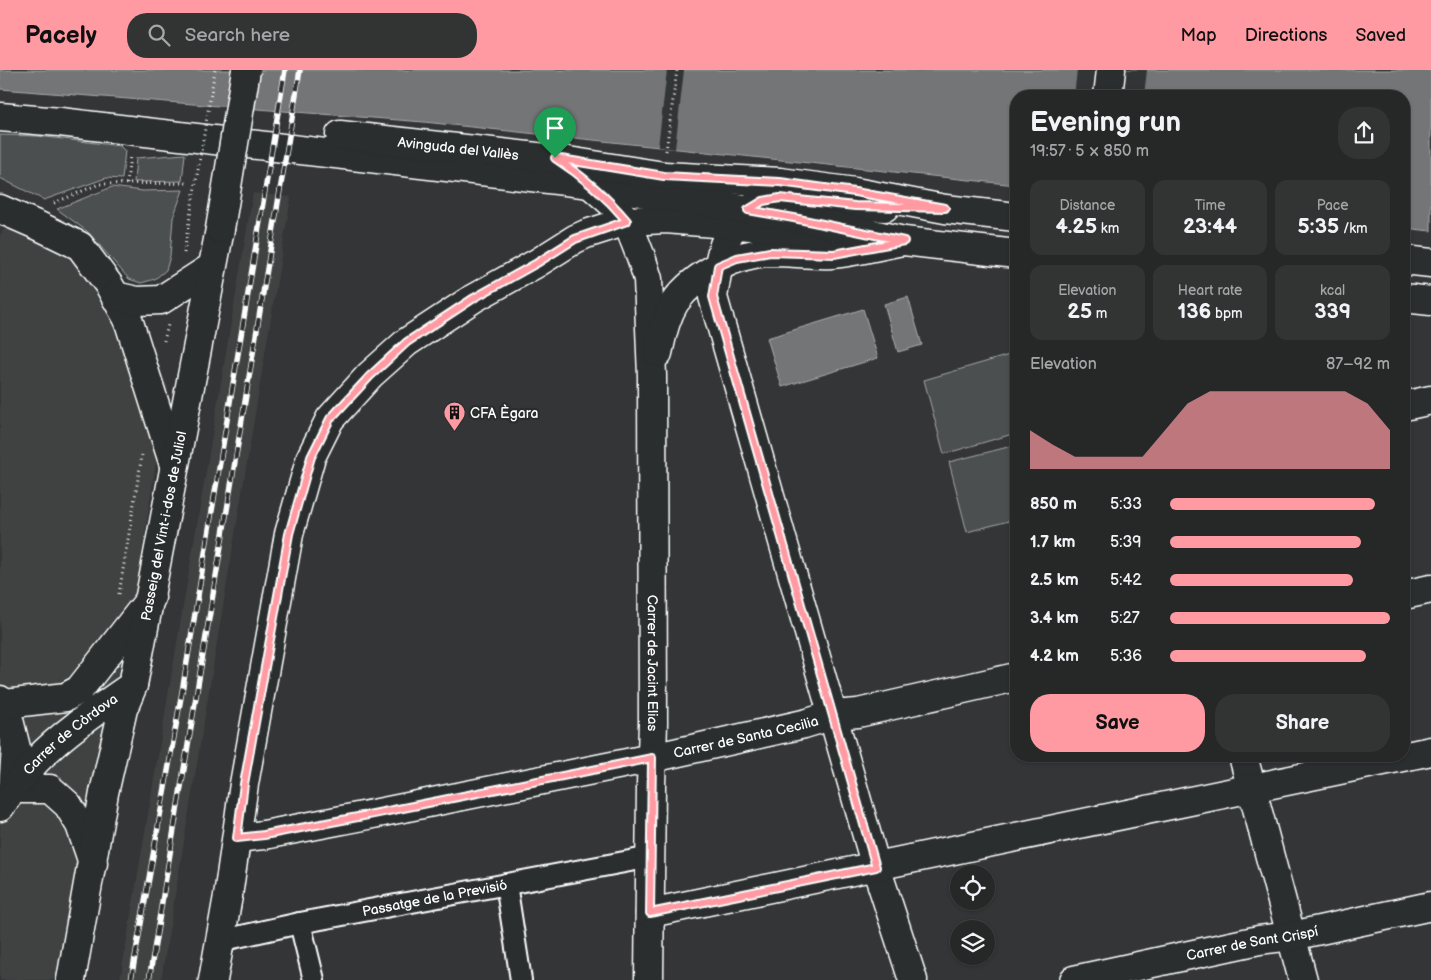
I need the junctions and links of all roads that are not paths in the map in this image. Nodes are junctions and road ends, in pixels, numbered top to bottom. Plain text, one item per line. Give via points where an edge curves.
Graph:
1 (246, 70) edge
2 (1111, 70) edge
3 (1109, 90) edge
4 (0, 100) edge
5 (0, 117) edge
6 (555, 158) junction
7 (591, 184) junction
8 (945, 208) junction
9 (0, 209) edge
10 (1010, 216) edge
11 (741, 217) junction
12 (627, 221) junction
13 (904, 241) junction
14 (1010, 253) edge
15 (1410, 261) edge
16 (1431, 263) edge
17 (718, 266) junction
18 (212, 267) junction
19 (115, 296) junction
20 (1410, 298) edge
21 (1431, 300) edge
22 (652, 376) junction
23 (1431, 400) edge
24 (1410, 405) edge
25 (174, 464) junction
26 (1431, 589) edge
27 (1410, 594) edge
28 (151, 598) junction
29 (1010, 678) edge
30 (133, 685) junction
31 (3, 702) edge
32 (834, 715) junction
33 (1431, 751) edge
34 (1410, 755) edge
35 (652, 758) junction
36 (1244, 762) edge
37 (1378, 762) edge
38 (1252, 788) junction
39 (6, 798) edge
40 (237, 838) junction
41 (651, 857) junction
42 (92, 863) junction
43 (876, 867) junction
44 (506, 884) junction
45 (1431, 906) edge
46 (650, 913) junction
47 (300, 923) junction
48 (1292, 936) junction
49 (219, 940) junction
50 (71, 980) edge
51 (213, 980) edge
52 (314, 980) edge
53 (521, 980) edge
54 (649, 980) edge
55 (913, 980) edge
56 (1074, 980) edge
57 (1304, 980) edge

1 - 18 street, Passeig del Vint-i-dos de Juliol, bridge
2 - 3 street
4 - 6 street, Avinguda del Vallès via 131,111
5 - 7 street, Avinguda del Vallès
6 - 7 street, Carrer de Jacint Elias
6 - 8 street, Avinguda del Vallès via 664,176 855,192
7 - 11 street, Avinguda del Vallès
7 - 12 street, Carrer de Jacint Elias
8 - 10 street, Avinguda del Vallès
8 - 11 street, Avinguda del Vallès via 855,206 780,198 763,201
9 - 19 street via 80,246
11 - 12 street
11 - 13 street, Avinguda del Vallès via 794,218
11 - 17 street via 724,244
12 - 22 street, Carrer de Jacint Elias via 648,279
12 - 40 street via 575,239 407,342 330,419 311,457 289,534
13 - 14 street, Avinguda del Vallès
13 - 17 street, Carrer de Jacint Elias via 834,254 770,252 737,258
15 - 16 street
17 - 22 street, Carrer de Jacint Elias via 686,289 675,303 665,324
17 - 32 street via 713,297
18 - 19 street via 161,300 137,301
18 - 25 street, Passeig del Vint-i-dos de Juliol
19 - 25 street via 128,319
20 - 21 street
22 - 35 street, Carrer de Jacint Elias
23 - 24 street
25 - 28 street, Passeig del Vint-i-dos de Juliol
26 - 27 street
28 - 30 street, Passeig del Vint-i-dos de Juliol
28 - 31 street via 79,690 66,697
29 - 32 street, Carrer de Santa Cecilia via 858,713
30 - 39 street, Carrer de Còrdova via 58,741 36,761
30 - 42 street, Passeig del Vint-i-dos de Juliol via 123,709
31 - 39 street via 16,748
32 - 35 street, Carrer de Santa Cecilia
32 - 43 street
33 - 34 street
35 - 40 street, Carrer de Santa Cecilia
35 - 41 street, Carrer de Jacint Elias
36 - 38 street
37 - 38 street
38 - 43 street
38 - 48 street
39 - 42 street, Carrer de Còrdova via 50,790 68,805 80,825
40 - 49 street
41 - 44 street, Passatge de la Previsió
41 - 46 street, Carrer de Jacint Elias
42 - 50 street, Passeig del Vint-i-dos de Juliol
43 - 46 street
43 - 55 street
44 - 47 street, Passatge de la Previsió
44 - 53 street
45 - 48 street, Carrer de Sant Crispí
46 - 54 street, Carrer de Jacint Elias
47 - 49 street, Passatge de la Previsió
47 - 52 street
48 - 56 street, Carrer de Sant Crispí via 1258,940
48 - 57 street
49 - 51 street

